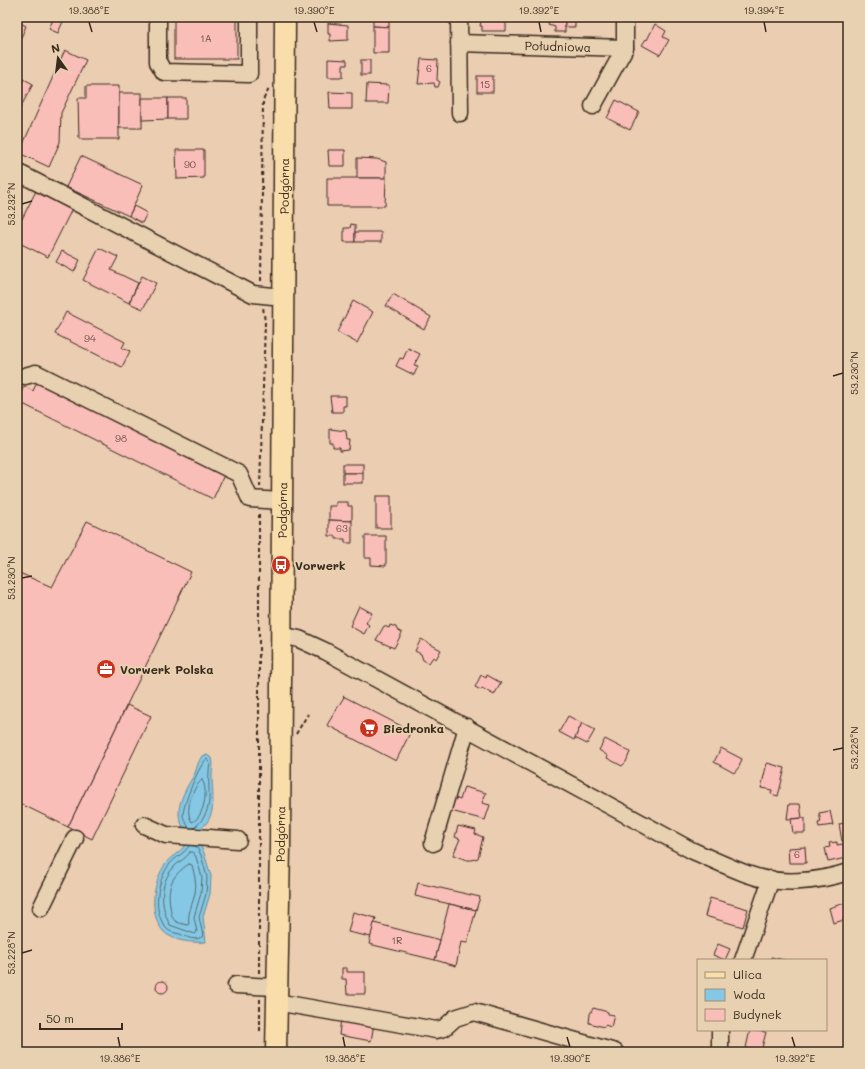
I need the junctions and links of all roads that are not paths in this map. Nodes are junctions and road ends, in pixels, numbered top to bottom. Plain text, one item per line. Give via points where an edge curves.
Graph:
1 (158, 17) edge
2 (249, 17) edge
3 (285, 17) edge
4 (459, 17) edge
5 (625, 17) edge
6 (460, 43) junction
7 (625, 48) junction
8 (593, 106) dead end
9 (460, 113) dead end
10 (17, 172) edge
11 (283, 297) junction
12 (25, 376) dead end
13 (281, 501) junction
14 (281, 635) junction
15 (467, 727) junction
16 (144, 826) dead end
17 (75, 838) dead end
18 (238, 840) dead end
19 (433, 843) dead end
20 (848, 872) edge
21 (771, 879) junction
22 (41, 908) dead end
23 (743, 959) edge
24 (236, 985) dead end
25 (271, 992) junction
26 (720, 1031) edge
27 (276, 1052) edge
28 (615, 1052) edge
29 (720, 1052) edge

1 - 2 street via 158,62 164,72 248,74
3 - 11 main road, Podgórna
4 - 6 street
5 - 7 street
6 - 7 street, Południowa
6 - 9 street
7 - 8 street
10 - 11 street via 253,294
11 - 13 main road, Podgórna
12 - 13 street via 36,373 239,474 250,499
13 - 14 main road, Podgórna
14 - 15 street via 299,639 325,651
14 - 25 main road, Podgórna via 280,848
15 - 19 street
15 - 21 street via 691,850 749,875
16 - 18 street via 166,835
17 - 22 street
20 - 21 street via 811,880
21 - 23 street
24 - 25 street
25 - 27 main road, Podgórna
25 - 28 street via 436,1030 444,1028 456,1018 474,1012
26 - 29 street

